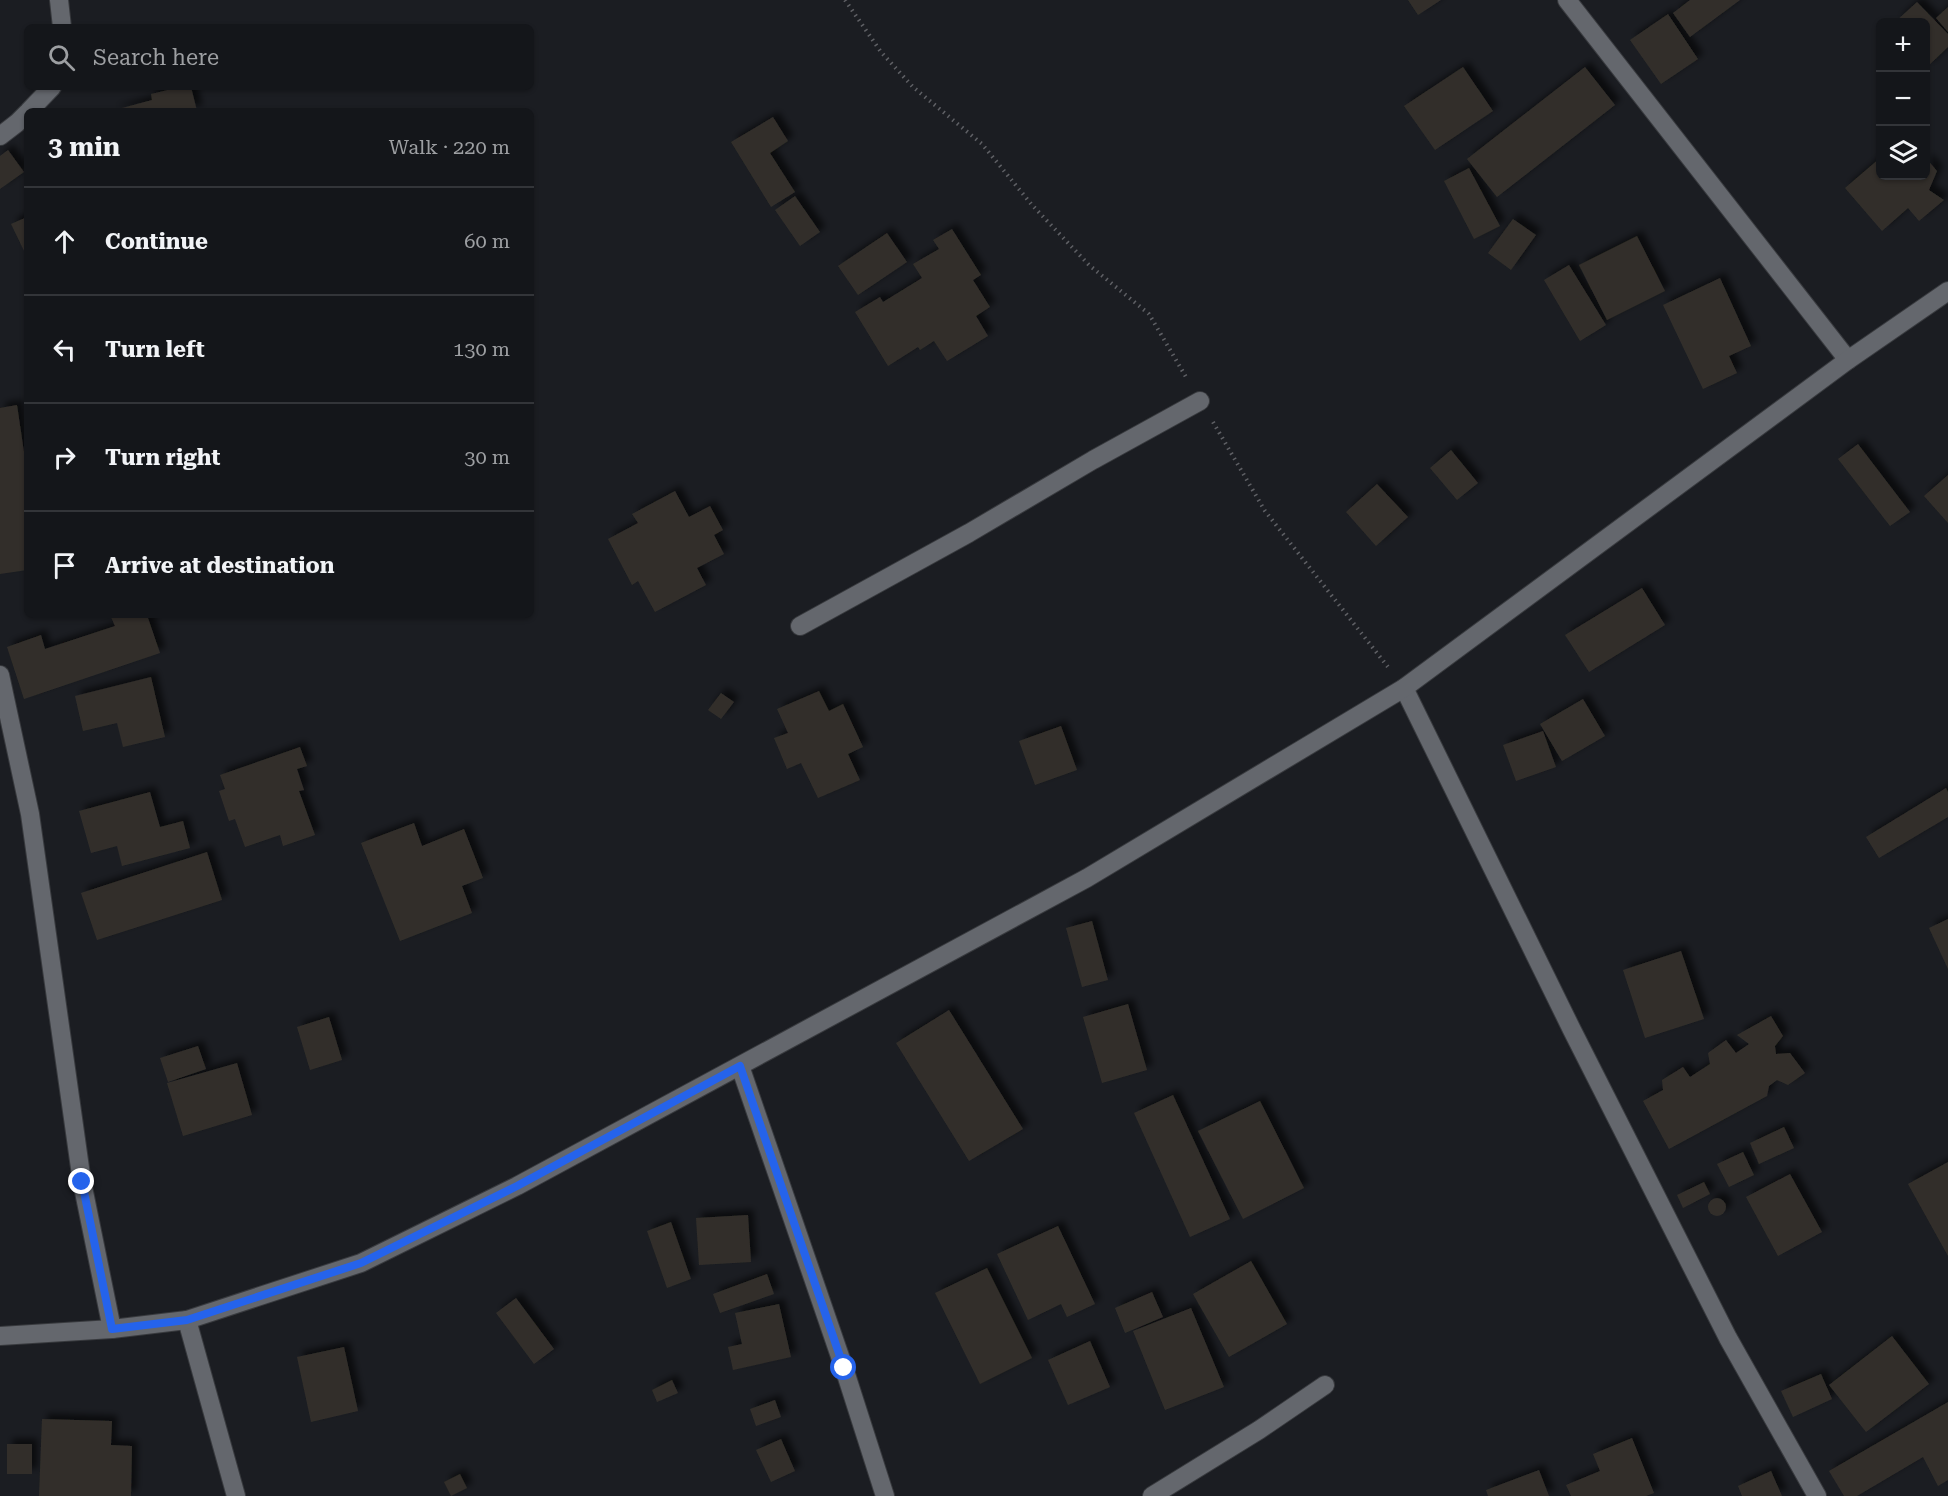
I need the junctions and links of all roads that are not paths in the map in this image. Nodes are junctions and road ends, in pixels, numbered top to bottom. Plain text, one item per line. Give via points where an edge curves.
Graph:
1 (59, 0) edge
2 (1567, 0) edge
3 (62, 24) edge
4 (49, 90) edge
5 (32, 108) edge
6 (24, 116) edge
7 (0, 136) edge
8 (1948, 291) edge
9 (1848, 360) junction
10 (1200, 401) road end
11 (800, 626) dead end
12 (0, 675) edge
13 (1404, 688) junction
14 (740, 1066) junction
15 (187, 1320) junction
16 (112, 1329) junction
17 (0, 1336) edge
18 (1325, 1385) dead end
19 (236, 1496) edge
20 (885, 1496) edge
21 (1152, 1496) edge
22 (1816, 1496) edge

1 - 3 street
2 - 9 street
4 - 5 street
6 - 7 street
8 - 9 street
9 - 13 street
10 - 11 street
12 - 16 street via 30,813 82,1182
13 - 14 street via 1087,878
13 - 22 street via 1728,1338
14 - 15 street via 517,1186 361,1263
14 - 20 street
15 - 16 street
15 - 19 street
16 - 17 street
18 - 21 street

